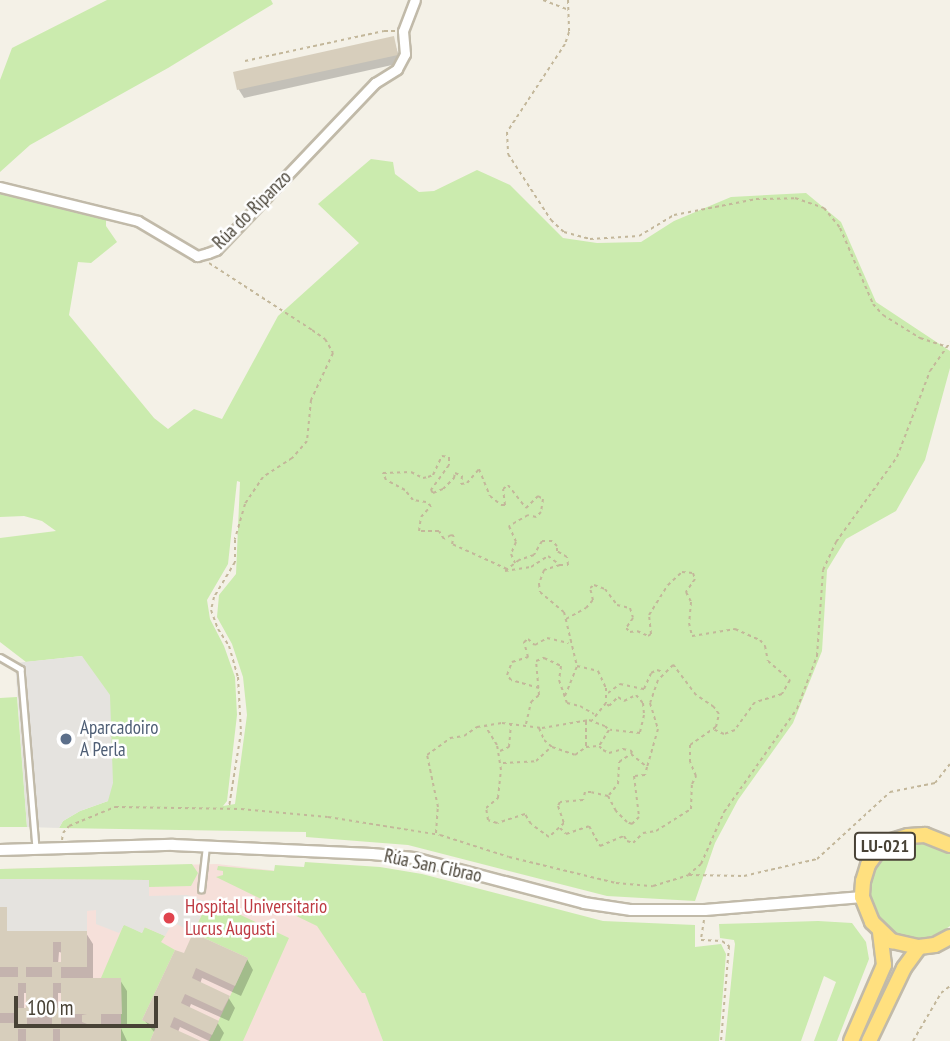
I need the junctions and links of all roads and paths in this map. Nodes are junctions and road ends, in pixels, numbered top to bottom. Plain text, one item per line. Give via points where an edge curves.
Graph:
1 (415, 0) edge
2 (542, 0) edge
3 (568, 0) edge
4 (568, 9) junction
5 (403, 31) junction
6 (245, 61) dead end
7 (0, 187) edge
8 (197, 256) junction
9 (950, 342) edge
10 (945, 346) junction
11 (515, 563) junction
12 (561, 565) junction
13 (507, 569) junction
14 (566, 619) junction
15 (569, 644) junction
16 (0, 657) edge
17 (577, 666) junction
18 (664, 672) junction
19 (539, 688) junction
20 (607, 694) junction
21 (565, 697) junction
22 (606, 704) junction
23 (595, 715) junction
24 (586, 720) junction
25 (592, 721) junction
26 (511, 723) junction
27 (526, 724) junction
28 (485, 726) junction
29 (539, 728) junction
30 (713, 729) junction
31 (609, 730) junction
32 (599, 746) junction
33 (552, 747) junction
34 (586, 747) junction
35 (499, 752) junction
36 (632, 754) junction
37 (501, 763) junction
38 (950, 764) edge
39 (647, 767) junction
40 (608, 796) junction
41 (229, 808) junction
42 (559, 828) junction
43 (436, 834) junction
44 (947, 840) edge
45 (206, 845) junction
46 (62, 848) junction
47 (36, 849) junction
48 (0, 850) edge
49 (688, 875) junction
50 (201, 890) dead end
51 (862, 897) junction
52 (705, 911) junction
53 (880, 932) junction
54 (950, 937) edge
55 (919, 947) junction
56 (950, 986) edge
57 (721, 1041) edge
58 (851, 1041) edge
59 (869, 1041) edge
60 (914, 1041) edge

1 - 5 street, Rúa do Ripanzo
2 - 4 path
3 - 4 path
4 - 10 path via 565,44 507,132 508,154 551,220 564,232 590,240 639,236 674,215 756,199 795,198 824,208 840,228 873,304 883,315 920,338
5 - 6 path via 384,31
5 - 8 street, Rúa do Ripanzo via 405,54 397,69 375,83 216,250
7 - 8 street, Rúa do Ripanzo via 138,221
8 - 41 path via 325,339 332,353 311,400 307,441 292,458 263,477 245,504 235,540 235,562 211,610 238,677 241,732
9 - 10 path
10 - 49 path via 912,411 897,457 836,542 823,570 817,656 797,709 724,812 701,864
11 - 12 path via 534,555 542,541 552,541 567,557 568,565
11 - 13 path
11 - 13 path via 511,554 516,542 509,526 528,515 536,517 543,499 538,496 526,508 508,485 503,489 505,505 500,505 490,496 479,469 471,482 461,484 462,477 455,473 443,489 433,493 449,457 442,456 428,477 383,473 413,500 431,506 421,517 419,531 439,531 444,539 451,535 452,544
12 - 13 path via 548,556 531,567
12 - 14 path via 544,570 538,584
14 - 15 path
14 - 30 path via 579,615 593,600 590,588 594,584 605,589 617,605 630,608 633,618 626,628 630,632 648,636 649,615 668,586 682,572 693,573 695,579 686,592 691,602 692,636 735,629 760,640 768,661 790,680 782,694 755,702 736,730 724,734
15 - 17 path
15 - 19 path via 547,638 535,645 528,639 524,642 528,657 513,662 507,675
16 - 47 lane via 21,669
17 - 20 path via 598,671
17 - 21 path
18 - 20 path via 651,673 644,689 620,684
18 - 30 path via 673,665 679,668 696,695 714,707 719,714
18 - 39 path via 650,703 658,729
19 - 21 path via 534,668 544,658 561,666 559,680
19 - 27 path
20 - 22 path
21 - 23 path via 567,703
22 - 23 path
22 - 31 path via 636,695 643,703 640,733
23 - 25 path
24 - 25 path
24 - 29 path
24 - 34 path
25 - 31 path
26 - 27 path
26 - 28 path
26 - 35 path via 509,747
27 - 29 path
28 - 35 path
28 - 43 path via 450,738 427,755 438,807
29 - 33 path
30 - 42 path via 690,744 696,776 686,815 643,833 633,843 617,836 600,846 589,826 566,834
31 - 32 path
32 - 34 path
32 - 36 path via 609,753 623,749
33 - 34 path via 575,755
33 - 37 path via 536,761
35 - 37 path
36 - 39 path
36 - 40 path via 619,762 618,784
37 - 42 path via 498,798 486,808 488,820 497,823 525,814 549,837
38 - 49 path via 935,783 890,792 817,859 744,876
39 - 40 path via 645,775 634,776 639,817 632,824 616,811
40 - 42 path via 585,792 583,800 560,802 564,823
41 - 43 path
41 - 46 path via 115,807 69,826 63,833
43 - 49 path via 616,883 653,886
44 - 51 highway, LU-021 via 908,835 892,841 869,865
45 - 46 street, Rúa San Cibrao
45 - 50 lane
45 - 52 street, Rúa San Cibrao via 414,858 584,903 631,910
46 - 47 street, Rúa San Cibrao
47 - 48 street, Rúa San Cibrao
51 - 52 street, Rúa San Cibrao
51 - 53 highway
52 - 57 path via 701,940 729,946
53 - 55 highway via 892,941
53 - 58 highway via 884,965
54 - 55 highway
55 - 59 highway
56 - 60 path via 941,993

